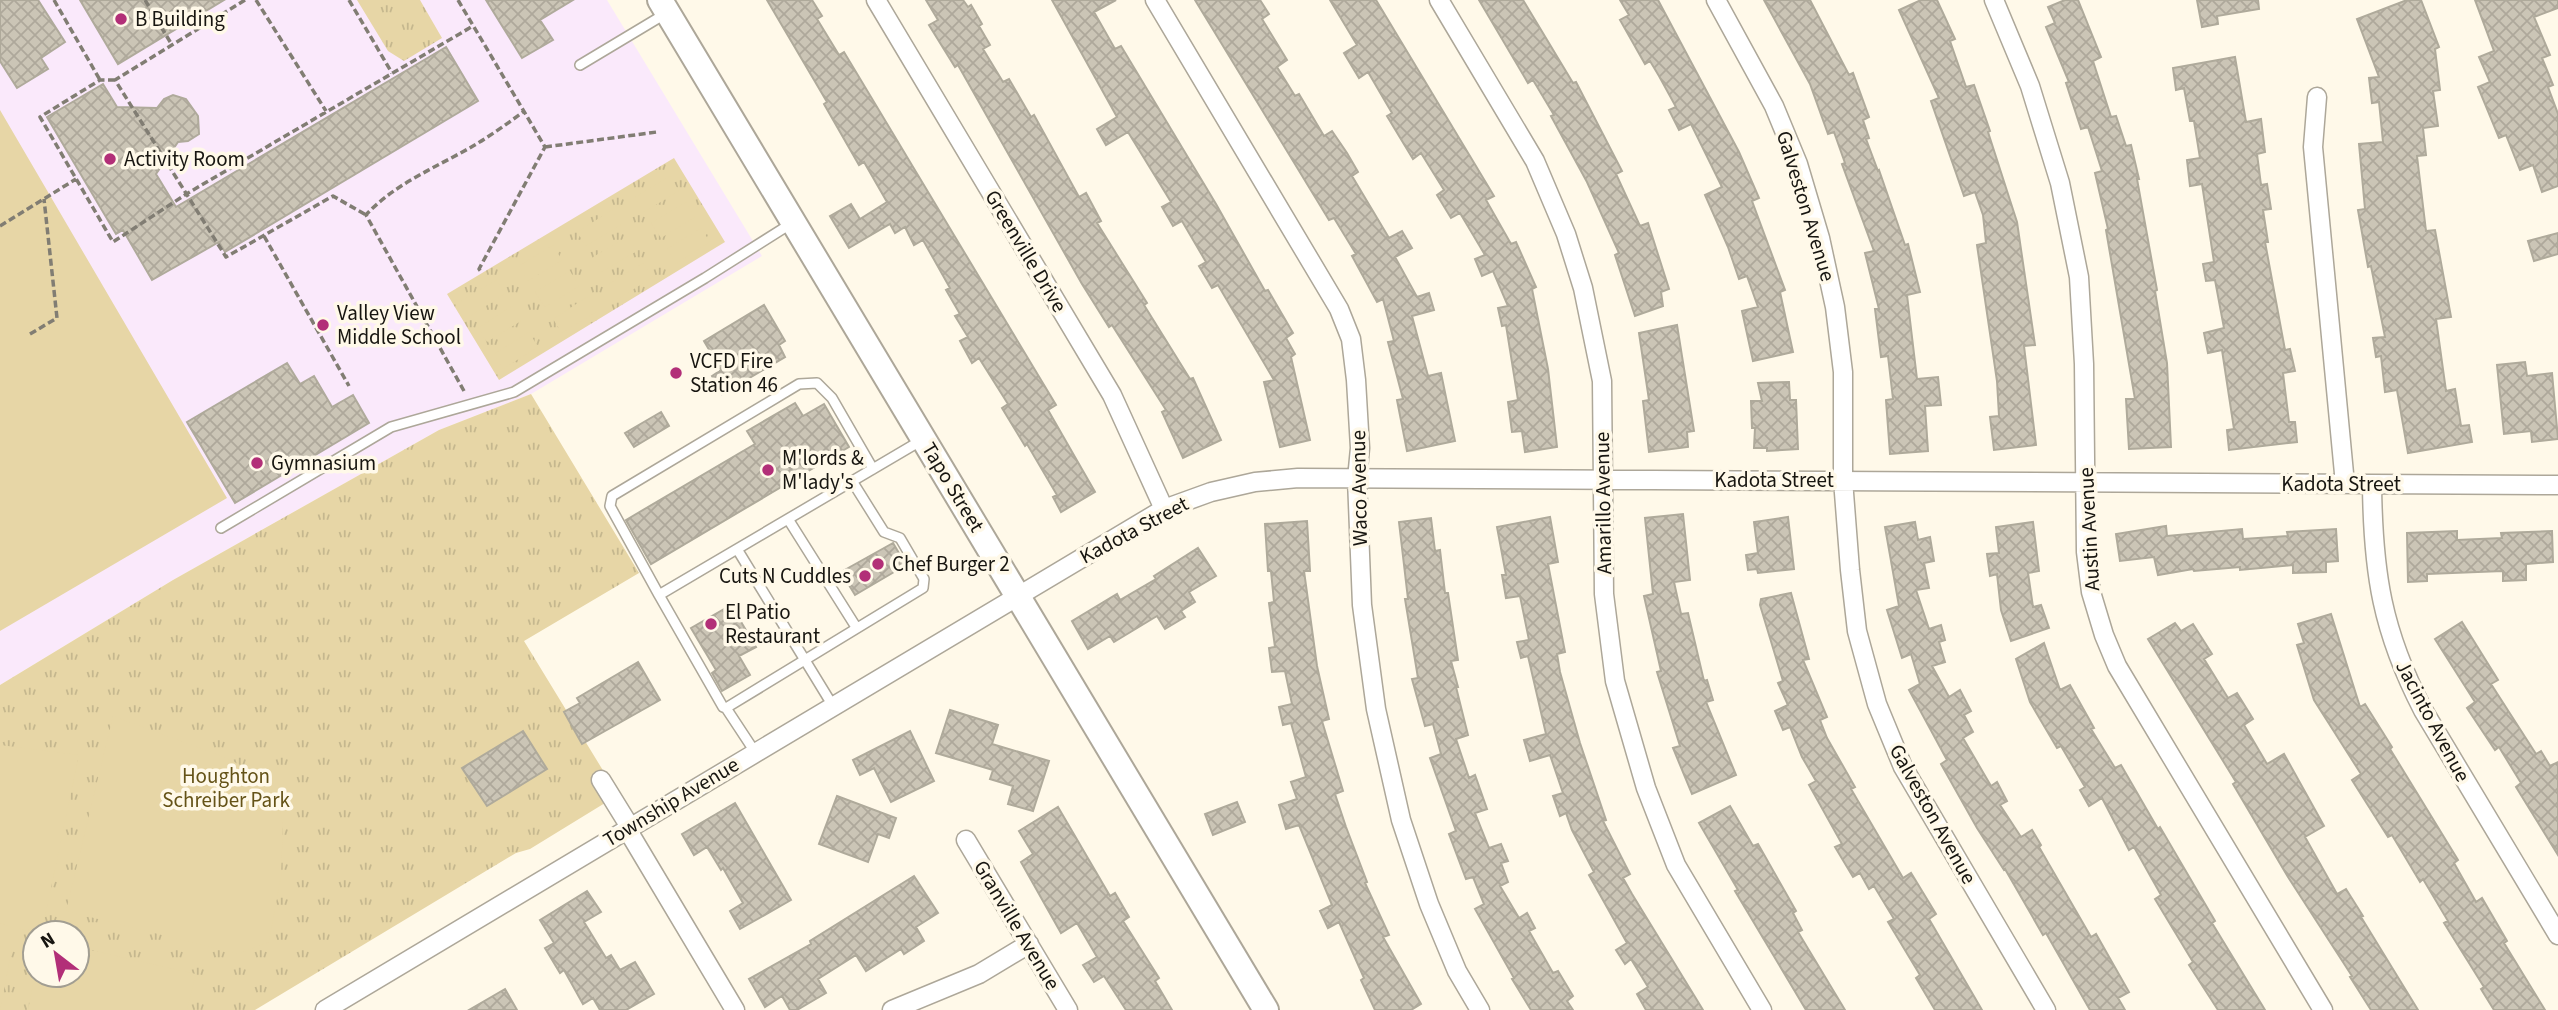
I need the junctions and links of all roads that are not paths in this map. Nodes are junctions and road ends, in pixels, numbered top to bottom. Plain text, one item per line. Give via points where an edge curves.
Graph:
1 (876, 0) edge
2 (1155, 0) edge
3 (1439, 0) edge
4 (1716, 0) edge
5 (1994, 0) edge
6 (664, 6) edge
7 (580, 65) dead end
8 (2317, 97) dead end
9 (793, 222) junction
10 (924, 439) junction
11 (873, 469) junction
12 (1357, 479) junction
13 (1601, 479) junction
14 (1843, 480) junction
15 (852, 481) junction
16 (2086, 483) junction
17 (2345, 484) junction
18 (2372, 485) junction
19 (2558, 485) edge
20 (1164, 509) junction
21 (788, 519) junction
22 (221, 528) dead end
23 (737, 549) junction
24 (659, 595) junction
25 (1017, 595) junction
26 (856, 627) junction
27 (806, 659) junction
28 (833, 706) junction
29 (726, 708) junction
30 (755, 752) junction
31 (601, 780) dead end
32 (628, 828) junction
33 (966, 840) dead end
34 (2558, 936) edge
35 (1029, 944) junction
36 (325, 1010) edge
37 (735, 1010) edge
38 (892, 1010) edge
39 (1069, 1010) edge
40 (1266, 1010) edge
41 (1480, 1010) edge
42 (1762, 1010) edge
43 (2046, 1010) edge
44 (2323, 1010) edge

1 - 20 street, Greenville Drive via 1112,395
2 - 12 street, Waco Avenue via 1339,309 1351,339 1356,380
3 - 13 street, Amarillo Avenue via 1535,162 1566,234 1583,288 1602,381
4 - 14 street, Galveston Avenue via 1774,106 1798,164 1820,238 1843,372
5 - 16 street, Austin Avenue via 2030,86 2060,183 2079,278
6 - 7 lane
6 - 9 street, Tapo Street
8 - 17 street via 2313,147
9 - 10 street, Tapo Street
9 - 22 lane via 514,392 391,426
10 - 11 lane
10 - 25 street, Tapo Street
11 - 15 lane
11 - 24 lane via 832,398 817,383 799,384 612,495 610,506
12 - 13 street, Kadota Street
12 - 20 street, Kadota Street via 1255,482
12 - 41 street, Waco Avenue via 1367,644 1401,820 1429,904 1457,971
13 - 14 street, Kadota Street
13 - 42 street, Amarillo Avenue via 1604,594 1615,681 1646,788 1676,865
14 - 16 street, Kadota Street
14 - 43 street, Galveston Avenue via 1857,631 1877,704 1903,767
15 - 21 lane
15 - 26 lane via 884,532 900,538 924,579 923,588
16 - 17 street, Kadota Street
16 - 44 street, Austin Avenue via 2091,592 2117,666
17 - 18 street, Kadota Street
18 - 19 street, Kadota Street
18 - 34 street, Jacinto Avenue via 2379,589 2406,676
20 - 25 street, Kadota Street
21 - 23 lane
21 - 26 lane
23 - 24 lane
23 - 27 lane
24 - 29 lane
25 - 28 street, Township Avenue
25 - 40 street, Tapo Street
26 - 27 lane
27 - 28 lane
27 - 29 lane
28 - 30 street, Township Avenue
29 - 30 lane
30 - 32 street, Township Avenue
31 - 32 street
32 - 36 street, Township Avenue
32 - 37 street
33 - 35 street, Granville Avenue
35 - 38 street via 979,974
35 - 39 street, Granville Avenue

